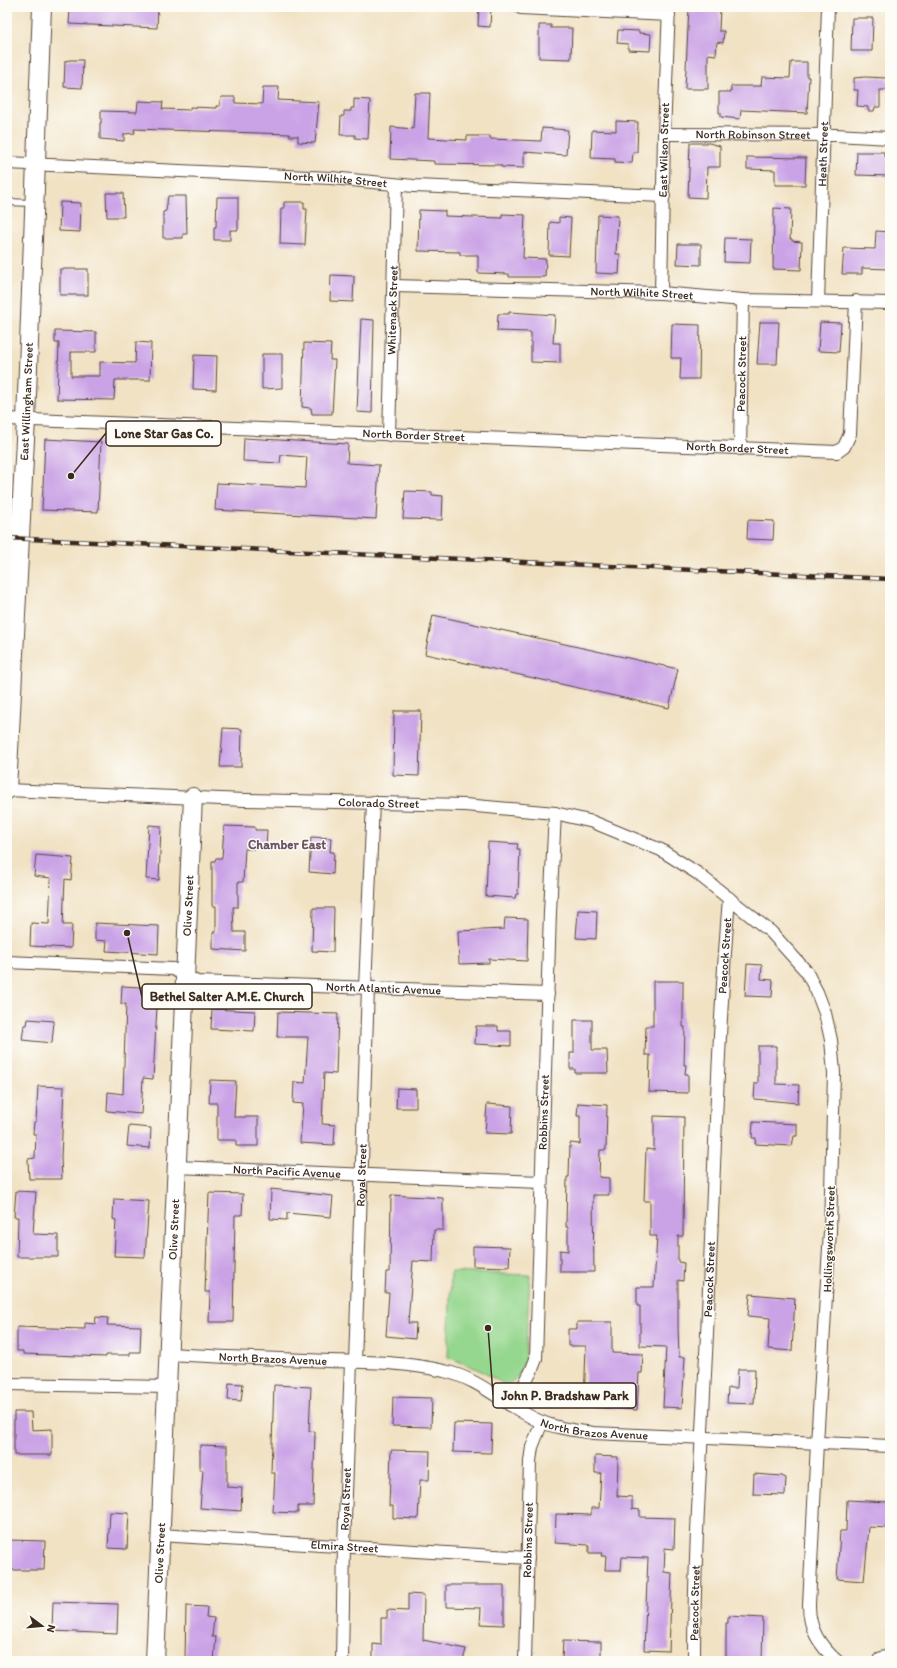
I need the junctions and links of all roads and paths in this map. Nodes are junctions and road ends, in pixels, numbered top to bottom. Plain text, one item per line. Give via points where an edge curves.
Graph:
1 (42, 7) edge
2 (828, 7) edge
3 (521, 8) edge
4 (669, 11) edge
5 (664, 134) junction
6 (824, 136) junction
7 (890, 138) edge
8 (7, 163) edge
9 (35, 164) junction
10 (396, 185) junction
11 (664, 196) junction
12 (7, 202) edge
13 (34, 203) junction
14 (394, 286) junction
15 (661, 293) junction
16 (743, 300) junction
17 (818, 300) junction
18 (856, 301) junction
19 (890, 303) edge
20 (7, 420) edge
21 (26, 420) junction
22 (389, 435) junction
23 (740, 449) junction
24 (7, 790) edge
25 (7, 796) edge
26 (193, 798) junction
27 (373, 802) junction
28 (555, 813) junction
29 (729, 898) junction
30 (7, 962) edge
31 (185, 976) junction
32 (366, 988) junction
33 (548, 994) junction
34 (176, 1166) junction
35 (362, 1175) junction
36 (541, 1182) junction
37 (168, 1354) junction
38 (353, 1362) junction
39 (7, 1384) edge
40 (167, 1387) junction
41 (510, 1405) junction
42 (542, 1422) junction
43 (701, 1438) junction
44 (817, 1442) junction
45 (890, 1446) edge
46 (160, 1535) junction
47 (344, 1545) junction
48 (528, 1558) junction
49 (890, 1659) edge
50 (155, 1661) edge
51 (342, 1661) edge
52 (524, 1661) edge
53 (694, 1661) edge
54 (837, 1661) edge
55 (882, 1661) edge

1 - 9 street, East Willingham Street
2 - 6 street, Heath Street
3 - 4 street
4 - 5 street, East Wilson Street
5 - 6 street, North Robinson Street
5 - 11 street, East Wilson Street
6 - 7 street, North Robinson Street
6 - 17 street, Heath Street
8 - 9 street, North Wilhite Street
9 - 10 street, North Wilhite Street via 331,178
9 - 13 street, East Willingham Street
10 - 11 street, North Wilhite Street
10 - 14 street, Whitenack Street
11 - 15 street, East Wilson Street
12 - 13 lane
13 - 21 street, East Willingham Street
14 - 15 street, North Wilhite Street
14 - 22 street, Whitenack Street
15 - 16 street, North Wilhite Street
16 - 17 street, North Wilhite Street
16 - 23 street, Peacock Street
17 - 18 street, North Wilhite Street
18 - 19 street, North Wilhite Street
18 - 23 street, North Border Street via 850,434 844,447 837,452
20 - 21 street, North Border Street
21 - 22 street, North Border Street
21 - 24 street, East Willingham Street
22 - 23 street, North Border Street
24 - 25 street, East Willingham Street
24 - 26 street, Colorado Street
26 - 27 street, Colorado Street
26 - 31 street, Olive Street
27 - 28 street, Colorado Street via 465,805
27 - 32 street, Royal Street
28 - 29 street, Colorado Street via 593,822 661,850
28 - 33 street, Robbins Street
29 - 43 street, Peacock Street via 720,1003
29 - 44 street, Hollingsworth Street via 772,932 806,971 825,1013 831,1040 834,1073 830,1231
30 - 31 street, North Atlantic Avenue via 173,969
31 - 32 street, North Atlantic Avenue via 197,982
31 - 34 street, Olive Street
32 - 33 street, North Atlantic Avenue
32 - 35 street, Royal Street
33 - 36 street, Robbins Street
34 - 35 street, North Pacific Avenue
34 - 37 street, Olive Street
35 - 36 street, North Pacific Avenue
35 - 38 street, Royal Street
36 - 41 street, Robbins Street via 536,1359 524,1387
37 - 38 street, North Brazos Avenue
37 - 40 street, Olive Street
38 - 41 street, North Brazos Avenue via 420,1366 446,1371 481,1385
38 - 47 street, Royal Street
39 - 40 street
40 - 46 street, Olive Street
41 - 42 street, North Brazos Avenue
42 - 43 street, North Brazos Avenue via 559,1428 593,1433
42 - 48 street, Robbins Street via 535,1435 531,1454
43 - 44 street, North Brazos Avenue
43 - 53 street, Peacock Street via 694,1581
44 - 45 street, North Brazos Avenue
44 - 54 street, Hollingsworth Street via 809,1617 814,1635
46 - 47 street, Elmira Street
46 - 50 street, Olive Street
47 - 48 street, Elmira Street
47 - 51 street, Royal Street
48 - 52 street, Robbins Street
49 - 55 street

